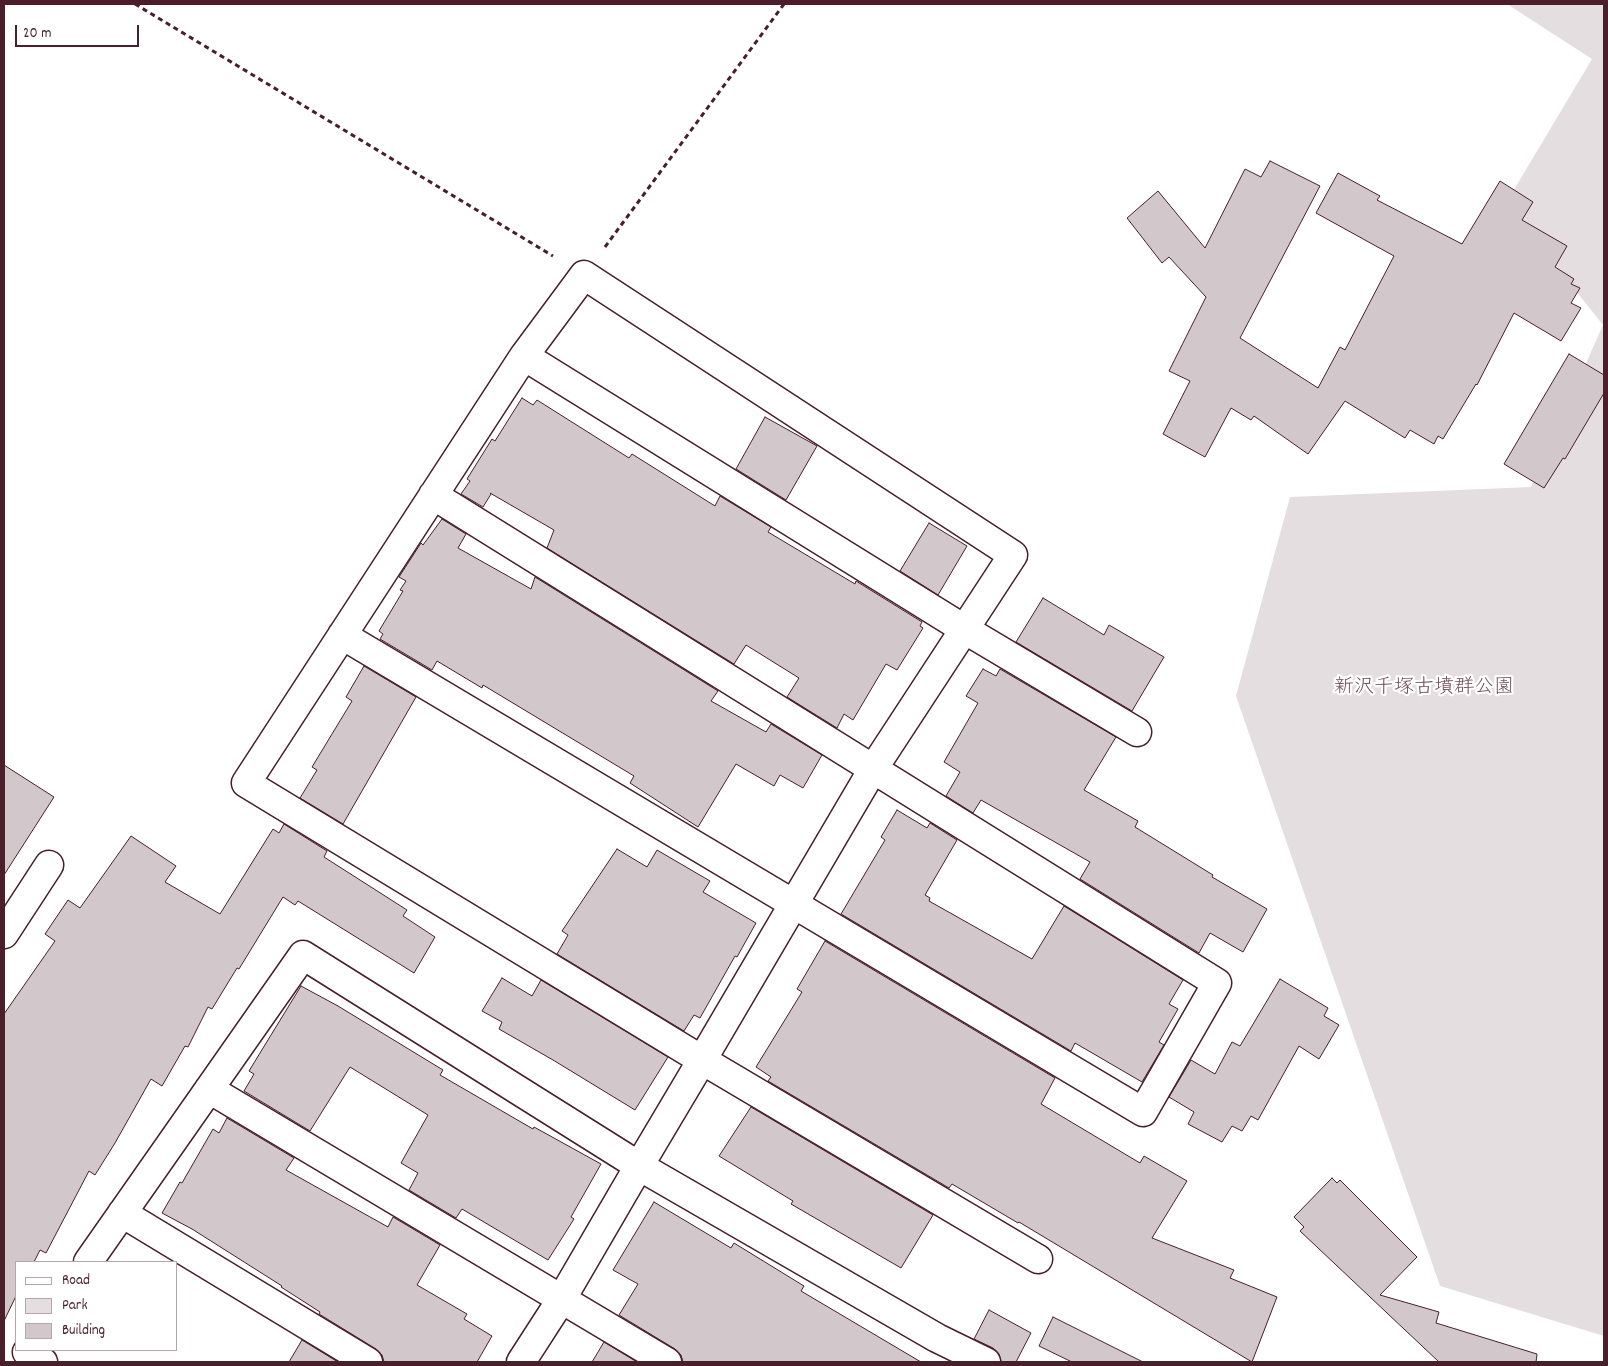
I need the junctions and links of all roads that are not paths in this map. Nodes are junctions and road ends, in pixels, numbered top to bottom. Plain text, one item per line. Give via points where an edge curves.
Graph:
1 (524, 356) junction
2 (434, 495) junction
3 (964, 629) junction
4 (342, 635) junction
5 (1137, 732) dead end
6 (873, 769) junction
7 (49, 865) dead end
8 (793, 904) junction
9 (4, 934) edge
10 (702, 1060) junction
11 (208, 1089) junction
12 (639, 1166) junction
13 (122, 1213) junction
14 (1038, 1259) dead end
15 (89, 1261) edge
16 (562, 1300) junction
17 (368, 1362) edge
18 (521, 1362) edge
19 (666, 1362) edge
20 (986, 1362) edge

1 - 2 street
1 - 3 street
1 - 3 street via 584,275 1013,555
2 - 4 street
2 - 6 street
3 - 5 street
3 - 6 street
4 - 8 street
4 - 10 street via 246,783
6 - 8 street
6 - 8 street via 1217,983 1143,1112
7 - 9 street
8 - 10 street
10 - 12 street
10 - 14 street
11 - 12 street via 303,955
11 - 13 street
11 - 16 street
12 - 16 street
12 - 20 street via 937,1338
13 - 15 street
13 - 17 street
16 - 18 street
16 - 19 street

